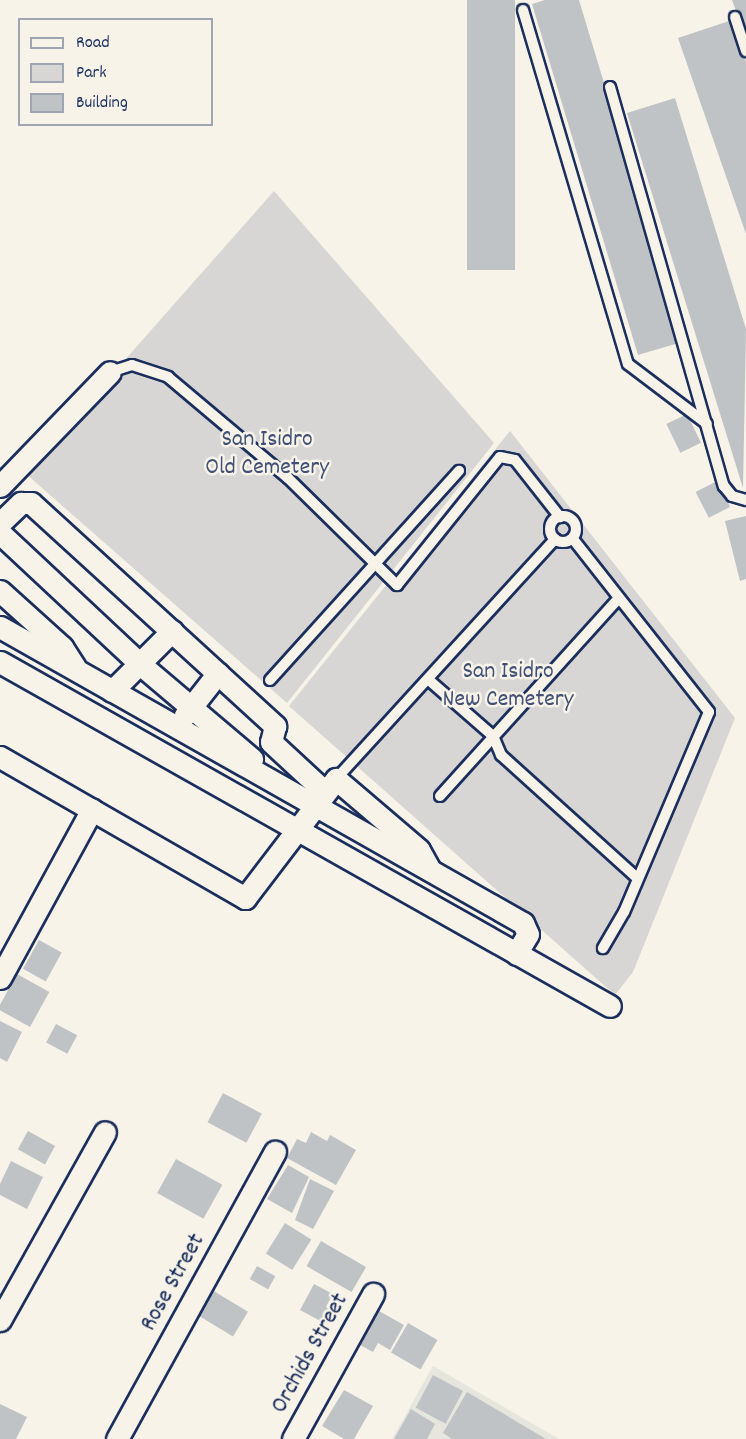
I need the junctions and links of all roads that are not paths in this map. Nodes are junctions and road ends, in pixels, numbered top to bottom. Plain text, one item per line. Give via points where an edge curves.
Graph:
1 (524, 10) dead end
2 (735, 17) dead end
3 (746, 51) edge
4 (610, 87) dead end
5 (110, 372) joint
6 (707, 424) junction
7 (459, 471) dead end
8 (0, 486) edge
9 (746, 500) edge
10 (560, 517) junction
11 (0, 523) edge
12 (0, 533) edge
13 (573, 538) junction
14 (555, 539) junction
15 (376, 564) junction
16 (0, 591) edge
17 (617, 600) junction
18 (0, 627) edge
19 (172, 631) junction
20 (0, 662) edge
21 (140, 664) junction
22 (218, 673) junction
23 (81, 674) junction
24 (270, 680) dead end
25 (430, 681) junction
26 (112, 691) junction
27 (70, 699) junction
28 (192, 705) junction
29 (185, 730) junction
30 (493, 736) junction
31 (0, 757) edge
32 (175, 762) junction
33 (287, 790) junction
34 (325, 792) junction
35 (440, 796) dead end
36 (92, 809) junction
37 (297, 831) junction
38 (431, 873) junction
39 (636, 877) junction
40 (415, 897) junction
41 (603, 948) dead end
42 (516, 954) junction
43 (0, 978) edge
44 (610, 1006) dead end
45 (105, 1132) dead end
46 (275, 1152) dead end
47 (373, 1294) dead end
48 (0, 1318) edge
49 (117, 1439) edge
50 (293, 1439) edge

1 - 6 lane via 628,364
2 - 3 lane
4 - 6 lane
5 - 8 street
5 - 15 lane via 132,365 168,378 288,478
6 - 9 lane via 724,486 732,496
7 - 15 lane
10 - 13 lane via 572,520
10 - 14 lane via 550,526
10 - 15 lane via 515,460 500,457 397,585
11 - 19 street via 21,502 31,503
12 - 21 street
13 - 14 lane
13 - 17 lane
14 - 25 lane
15 - 24 lane
16 - 23 street via 62,648
17 - 30 lane
17 - 39 lane via 704,699 709,712
18 - 23 street
19 - 21 street
19 - 22 street
20 - 27 street
21 - 26 street
21 - 28 street
22 - 28 street
22 - 34 street via 274,726 271,742
23 - 26 street
23 - 27 street
25 - 30 lane
25 - 34 lane
26 - 29 street
27 - 32 street
28 - 29 street
28 - 33 street
29 - 32 street
29 - 33 street
30 - 35 lane
30 - 39 lane via 501,754
31 - 36 street
32 - 37 street
33 - 34 street
34 - 37 street
34 - 38 street
34 - 38 street via 419,850
36 - 37 street via 245,898
36 - 43 street
37 - 40 street
38 - 40 street
38 - 42 street via 523,923 528,934
39 - 41 lane via 624,912
40 - 42 street
42 - 44 street
45 - 48 street
46 - 49 street, Rose Street
47 - 50 street, Orchids Street

